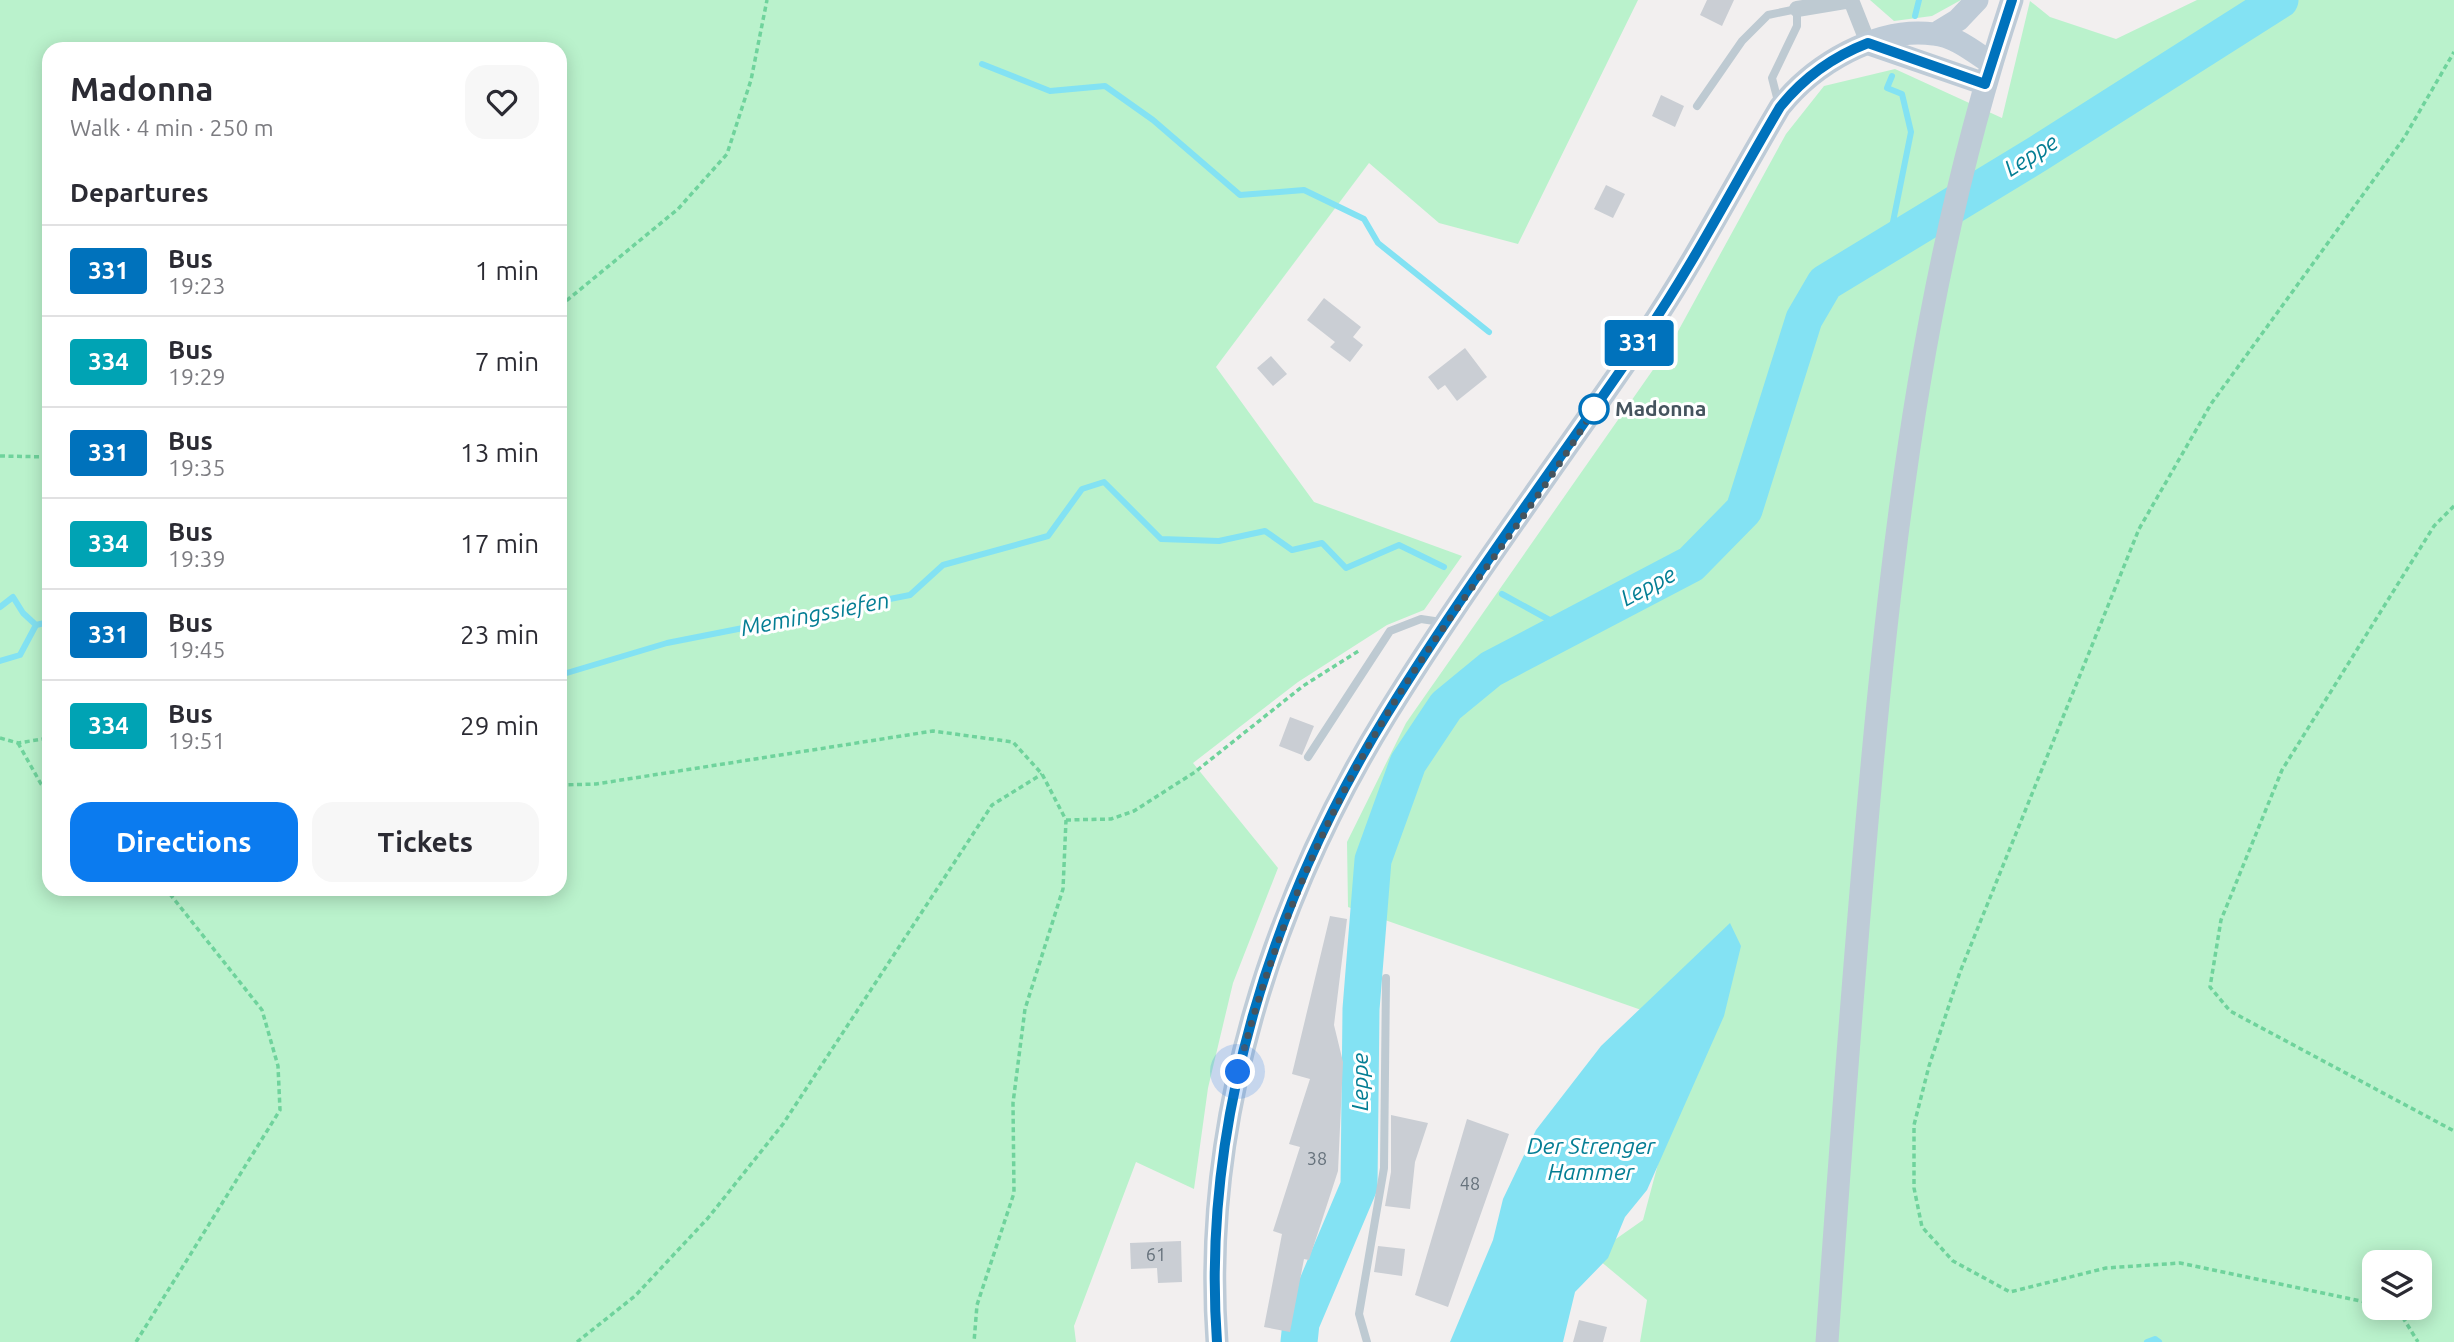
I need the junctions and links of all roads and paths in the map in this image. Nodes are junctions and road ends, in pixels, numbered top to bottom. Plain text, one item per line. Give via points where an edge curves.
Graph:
1 (767, 0) edge
2 (1851, 0) edge
3 (1977, 0) edge
4 (2012, 0) edge
5 (1797, 9) junction
6 (1935, 34) junction
7 (1868, 43) junction
8 (2454, 52) edge
9 (1988, 74) junction
10 (1697, 106) dead end
11 (1780, 107) junction
12 (567, 300) edge
13 (0, 456) edge
14 (42, 457) edge
15 (2454, 506) edge
16 (1447, 624) junction
17 (1390, 631) junction
18 (0, 738) edge
19 (42, 739) edge
20 (18, 743) junction
21 (1308, 757) dead end
22 (1042, 774) junction
23 (42, 785) edge
24 (567, 785) edge
25 (1066, 820) junction
26 (172, 896) edge
27 (1386, 978) dead end
28 (2454, 1131) edge
29 (2362, 1301) edge
30 (2404, 1320) edge
31 (136, 1342) edge
32 (577, 1342) edge
33 (974, 1342) edge
34 (1217, 1342) edge
35 (1367, 1342) edge
36 (1828, 1342) edge
37 (2417, 1342) edge

1 - 12 path via 751,80 727,154 678,209
2 - 5 street
2 - 7 street
3 - 6 main road via 1958,20
4 - 9 main road
5 - 10 lane via 1768,15 1742,41
5 - 11 lane via 1797,26 1772,78
6 - 7 main road
6 - 9 main road via 1970,49
7 - 9 main road
7 - 11 main road via 1821,67
8 - 29 path via 2404,138 2211,404 2140,529 1965,960 1914,1125 1914,1188 1922,1227 1953,1261 2010,1292 2106,1268 2180,1264
9 - 36 main road via 1947,229 1918,374 1878,705
11 - 16 main road via 1648,330
13 - 14 path
15 - 28 path via 2434,526 2283,769 2221,920 2210,987 2230,1011
16 - 17 lane via 1421,619
16 - 34 main road via 1386,716 1324,831 1256,1000 1232,1096 1219,1180
17 - 21 lane
17 - 25 path via 1303,686 1195,772 1134,811 1111,818
18 - 20 path
19 - 20 path
20 - 23 path
22 - 24 path via 1013,742 933,732
22 - 25 path
22 - 32 path via 992,805 783,1124 708,1219 635,1296
25 - 33 path via 1063,889 1025,1009 1013,1103 1014,1193 976,1305
26 - 31 path via 262,1010 278,1066 280,1110
27 - 35 lane via 1384,1168 1359,1314
30 - 37 path

